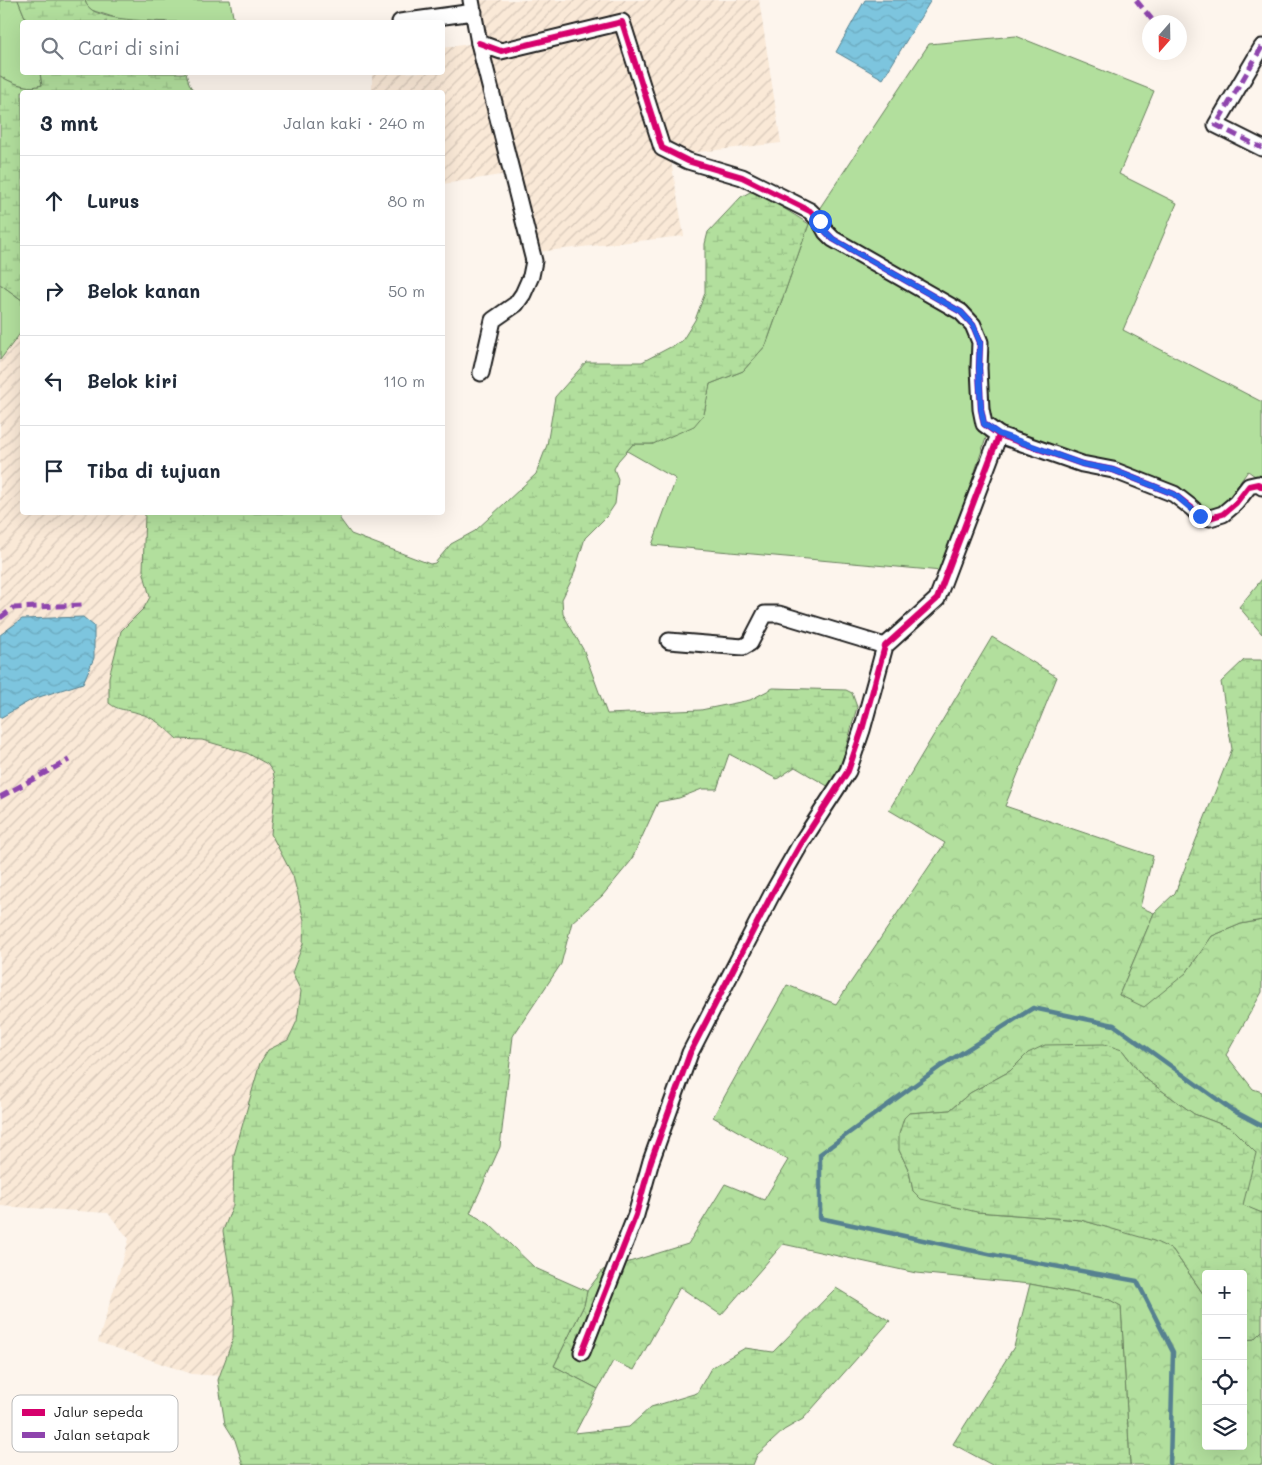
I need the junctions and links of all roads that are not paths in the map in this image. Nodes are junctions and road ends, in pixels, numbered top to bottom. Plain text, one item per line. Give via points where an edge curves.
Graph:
1 (473, 6) edge
2 (409, 20) edge
3 (478, 43) junction
4 (1262, 47) edge
5 (1262, 148) edge
6 (481, 372) dead end
7 (999, 434) junction
8 (1262, 487) edge
9 (669, 641) dead end
10 (884, 646) junction
11 (582, 1352) dead end

1 - 2 street
1 - 3 street
3 - 6 street via 534,261 532,276 523,294 516,304 493,320
3 - 7 street via 501,51 622,22 662,148 688,162 742,177 810,211 833,239 961,312 973,325 980,342 979,376 984,424
4 - 5 street via 1216,125
7 - 8 street via 1082,464 1113,470 1174,494 1200,516 1210,518 1223,514 1249,486 1258,484
7 - 10 street via 937,599
9 - 10 street via 743,647 750,643 765,614 779,614
10 - 11 street via 848,771 777,886 690,1054 651,1161 636,1215

